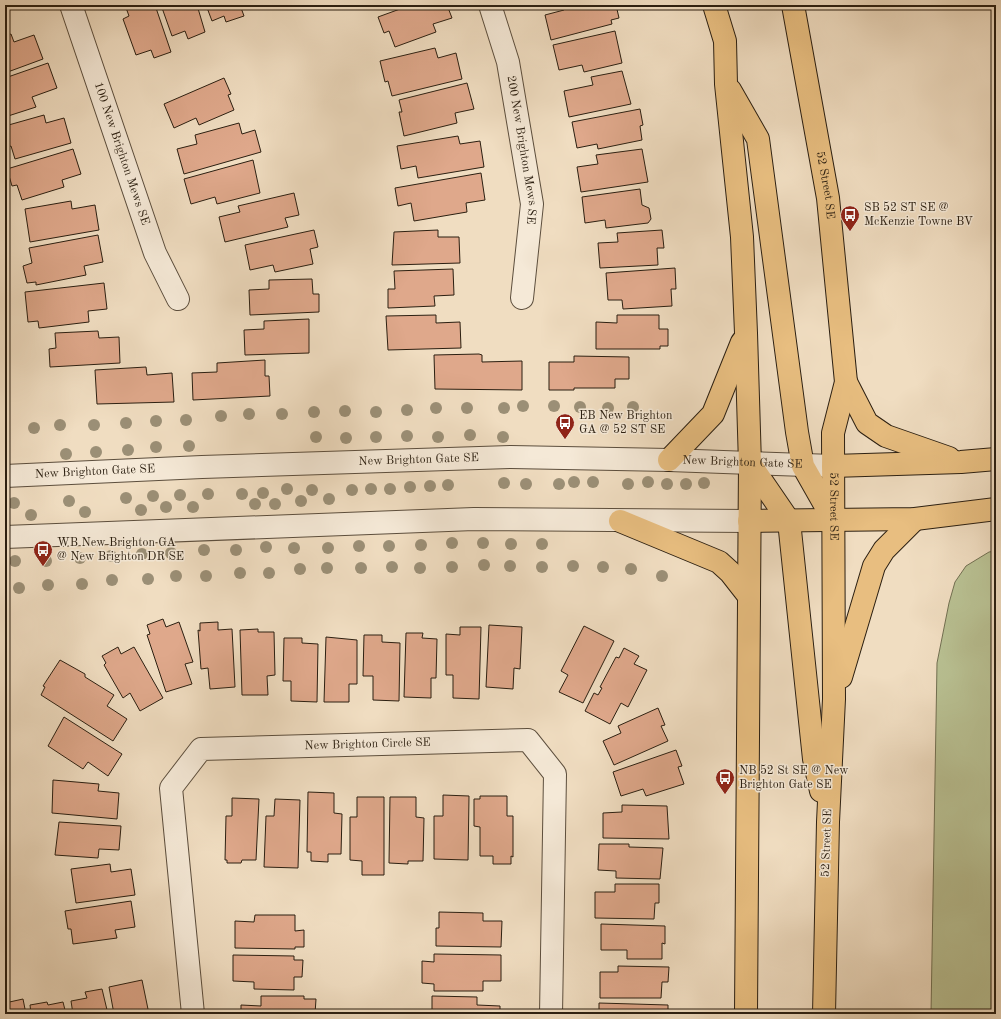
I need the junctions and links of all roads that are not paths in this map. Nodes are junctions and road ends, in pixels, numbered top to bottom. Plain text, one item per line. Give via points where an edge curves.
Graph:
1 (70, 5) edge
2 (490, 5) edge
3 (714, 5) edge
4 (793, 5) edge
5 (726, 84) junction
6 (522, 298) dead end
7 (178, 299) dead end
8 (746, 333) junction
9 (846, 382) junction
10 (996, 459) edge
11 (669, 460) junction
12 (961, 462) junction
13 (750, 464) junction
14 (803, 466) junction
15 (833, 466) junction
16 (5, 476) edge
17 (996, 508) edge
18 (915, 519) junction
19 (620, 521) junction
20 (749, 521) junction
21 (789, 521) junction
22 (834, 521) junction
23 (5, 537) edge
24 (748, 595) junction
25 (834, 699) junction
26 (828, 822) junction
27 (193, 1014) edge
28 (551, 1014) edge
29 (746, 1014) edge
30 (824, 1014) edge

1 - 7 street, 100 New Brighton Mews SE via 155,253
2 - 6 street, 200 New Brighton Mews SE via 508,62 532,204
3 - 5 main road via 725,41
4 - 9 main road, 52 Street SE via 828,198
5 - 8 main road via 742,237
5 - 14 main road via 758,139
8 - 11 main road via 713,414
8 - 13 main road
9 - 12 main road via 867,423 886,436
9 - 15 main road, 52 Street SE via 833,433
10 - 12 main road
11 - 13 street, New Brighton Gate SE
11 - 16 street, New Brighton Gate SE via 511,457
12 - 15 main road
13 - 14 street, New Brighton Gate SE
13 - 20 main road
13 - 21 main road
14 - 15 street, New Brighton Gate SE
14 - 22 main road
15 - 22 main road, 52 Street SE
17 - 18 main road
18 - 22 main road
18 - 25 main road via 884,550 874,566
19 - 20 street
19 - 23 street via 474,519
19 - 24 main road via 719,562
20 - 21 main road
20 - 24 main road
21 - 22 main road
21 - 26 main road via 814,759
22 - 25 main road, 52 Street SE
24 - 29 main road
25 - 26 main road, 52 Street SE
26 - 30 main road, 52 Street SE
27 - 28 street, New Brighton Circle SE via 171,788 201,749 528,740 555,774

